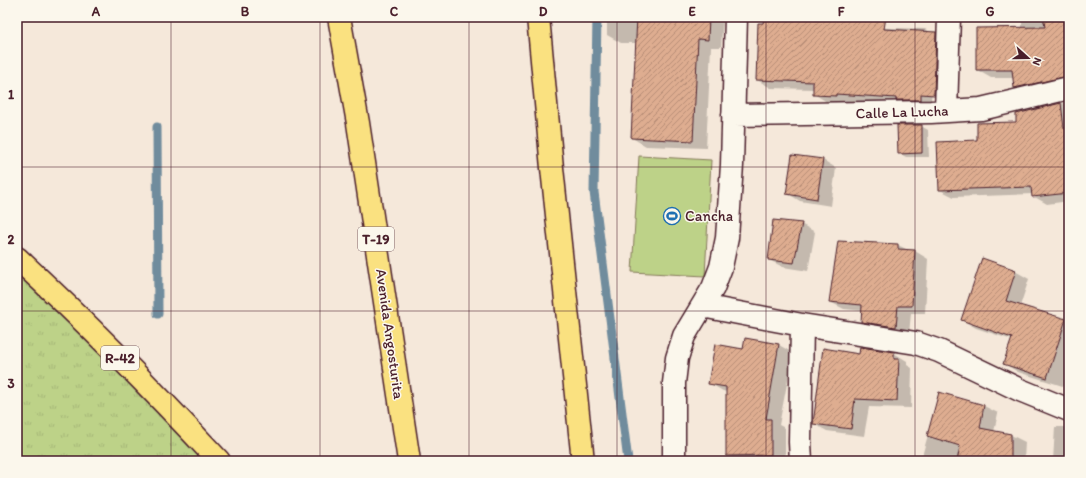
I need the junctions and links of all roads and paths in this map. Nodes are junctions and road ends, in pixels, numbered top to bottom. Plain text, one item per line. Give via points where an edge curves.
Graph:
1 (339, 17) edge
2 (538, 17) edge
3 (736, 17) edge
4 (949, 17) edge
5 (1069, 88) edge
6 (946, 112) junction
7 (733, 115) junction
8 (17, 258) edge
9 (702, 306) junction
10 (802, 324) junction
11 (1069, 410) edge
12 (219, 461) edge
13 (409, 461) edge
14 (583, 461) edge
15 (674, 461) edge
16 (801, 461) edge

1 - 13 main road, Avenida Angosturita / T-19 via 358,123
2 - 14 main road
3 - 7 street
4 - 6 street
5 - 6 street, Calle La Lucha via 981,109
6 - 7 street, Calle La Lucha
7 - 9 street via 727,238 721,267 713,288
8 - 12 main road, R-42 via 101,338
9 - 10 street
9 - 15 street via 684,336 677,358 674,383
10 - 11 street via 916,343
10 - 16 street

